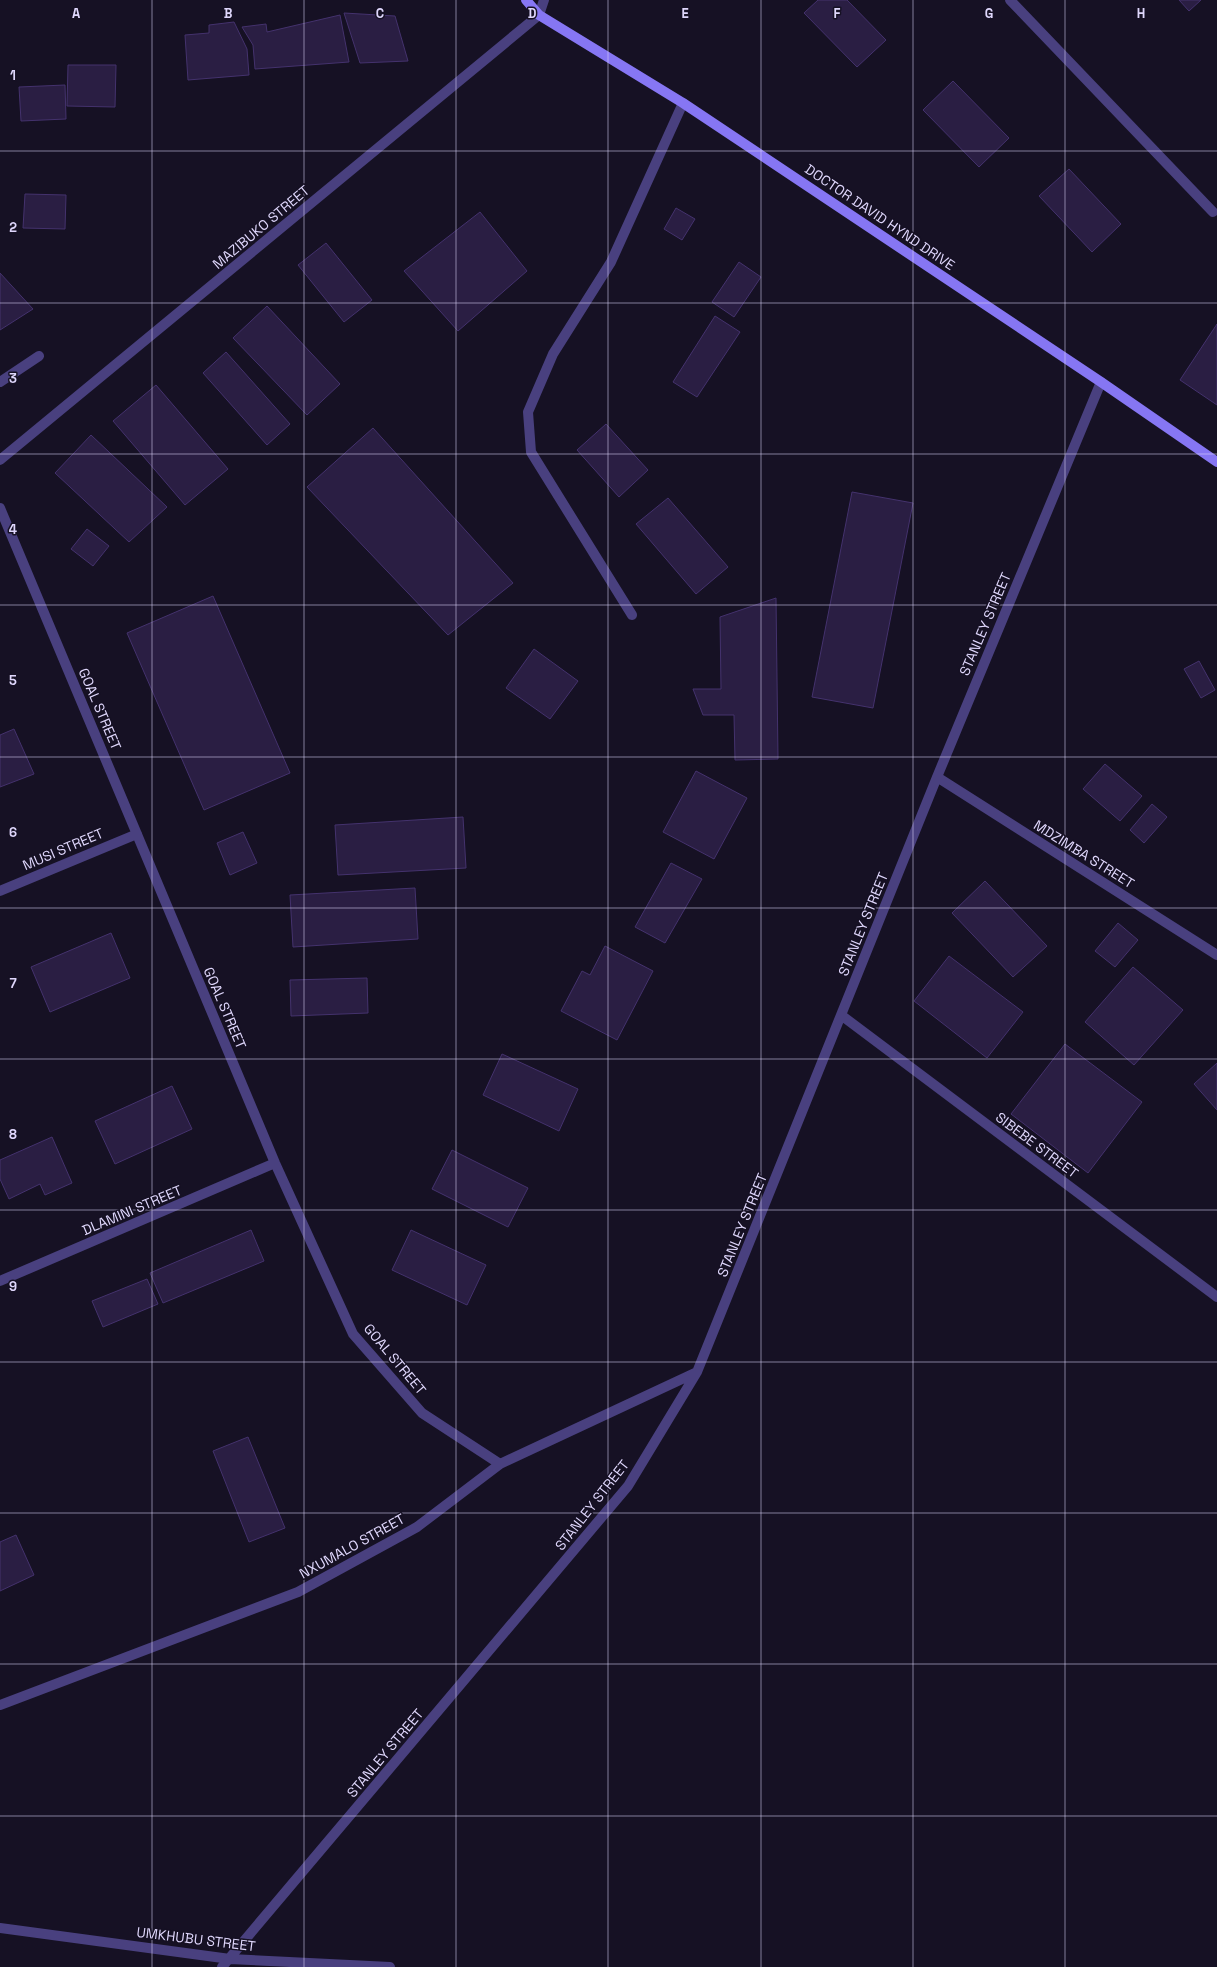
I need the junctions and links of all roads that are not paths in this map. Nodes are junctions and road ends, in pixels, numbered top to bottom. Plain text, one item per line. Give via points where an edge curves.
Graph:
1 (526, 0) edge
2 (544, 0) edge
3 (1010, 0) edge
4 (539, 15) junction
5 (683, 103) junction
6 (1214, 212) dead end
7 (39, 356) dead end
8 (0, 382) edge
9 (1101, 382) junction
10 (0, 460) edge
11 (1217, 462) edge
12 (0, 508) edge
13 (632, 615) dead end
14 (937, 777) junction
15 (137, 834) junction
16 (0, 890) edge
17 (1217, 955) edge
18 (841, 1015) junction
19 (276, 1163) junction
20 (0, 1281) edge
21 (1217, 1297) edge
22 (697, 1372) junction
23 (500, 1464) junction
24 (0, 1706) edge
25 (0, 1928) edge
26 (230, 1959) junction
27 (222, 1967) edge
28 (390, 1967) edge

1 - 4 main road, DOCTOR DAVID HYND DRIVE
2 - 4 street
3 - 6 street
4 - 5 main road, DOCTOR DAVID HYND DRIVE
4 - 10 street, MAZIBUKO STREET
5 - 9 main road, DOCTOR DAVID HYND DRIVE
5 - 13 street via 611,262 553,354 528,412 531,452
7 - 8 street
9 - 11 main road, DOCTOR DAVID HYND DRIVE
9 - 14 street, STANLEY STREET
12 - 15 street, GOAL STREET
14 - 17 street, MDZIMBA STREET
14 - 18 street, STANLEY STREET
15 - 16 street, MUSI STREET
15 - 19 street, GOAL STREET
18 - 21 street, SIBEBE STREET
18 - 22 street, STANLEY STREET
19 - 20 street, DLAMINI STREET
19 - 23 street, GOAL STREET via 353,1334 422,1413
22 - 23 street, NXUMALO STREET
22 - 26 street, STANLEY STREET via 628,1486
23 - 24 street, NXUMALO STREET via 417,1527 298,1592
25 - 26 street, UMKHUBU STREET
26 - 27 street, STANLEY STREET
26 - 28 street, UMKHUBU STREET

